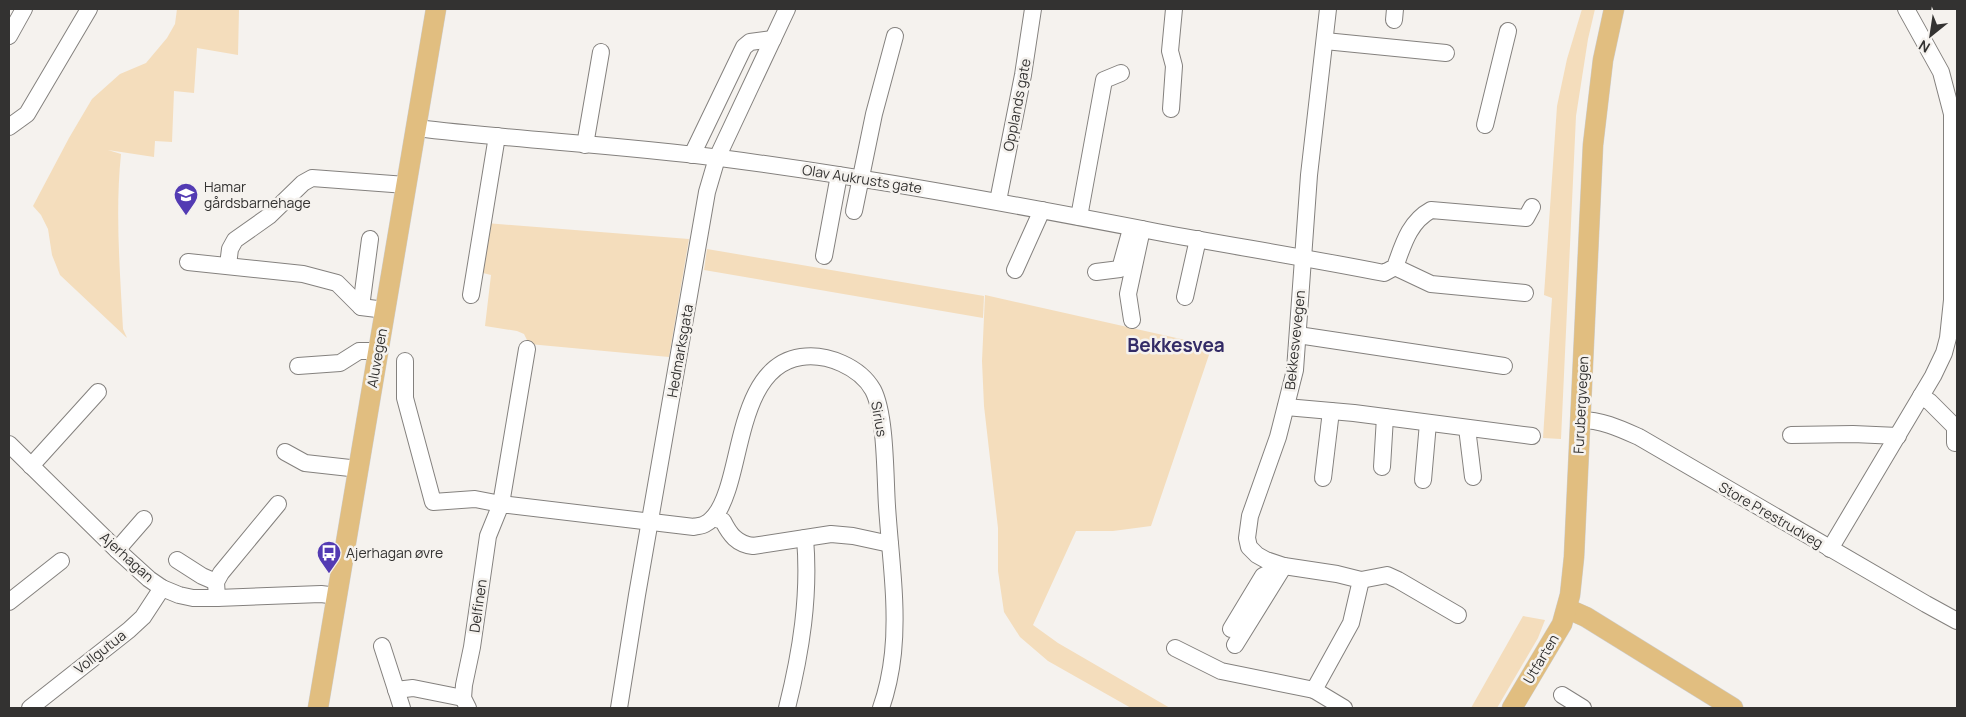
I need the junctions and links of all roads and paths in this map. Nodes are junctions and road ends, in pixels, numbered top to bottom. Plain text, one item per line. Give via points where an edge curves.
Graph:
1 (24, 9) edge
2 (89, 9) edge
3 (436, 9) edge
4 (788, 9) edge
5 (1033, 9) edge
6 (1174, 9) edge
7 (1328, 9) edge
8 (1614, 9) edge
9 (1906, 9) edge
10 (1508, 31) dead end
11 (9, 36) edge
12 (895, 36) dead end
13 (773, 40) junction
14 (1324, 41) junction
15 (601, 52) dead end
16 (1446, 53) dead end
17 (1121, 73) dead end
18 (1171, 109) dead end
19 (1486, 125) dead end
20 (9, 127) edge
21 (416, 128) junction
22 (497, 136) junction
23 (585, 145) junction
24 (692, 155) junction
25 (717, 158) junction
26 (839, 175) junction
27 (861, 179) junction
28 (406, 184) junction
29 (998, 201) junction
30 (1532, 207) dead end
31 (1042, 210) junction
32 (854, 211) dead end
33 (1079, 217) junction
34 (1137, 228) junction
35 (370, 239) dead end
36 (1198, 239) junction
37 (824, 256) dead end
38 (1304, 257) junction
39 (188, 262) dead end
40 (228, 265) junction
41 (1395, 267) junction
42 (1015, 270) dead end
43 (1096, 272) dead end
44 (1525, 293) dead end
45 (471, 295) dead end
46 (1185, 297) dead end
47 (361, 307) junction
48 (386, 310) junction
49 (1132, 320) dead end
50 (1298, 335) junction
51 (527, 349) dead end
52 (378, 351) junction
53 (404, 361) dead end
54 (298, 366) dead end
55 (1504, 366) dead end
56 (98, 392) dead end
57 (1922, 396) junction
58 (1286, 407) junction
59 (1330, 411) junction
60 (1385, 417) junction
61 (1580, 420) junction
62 (1428, 422) junction
63 (1467, 428) junction
64 (1532, 436) dead end
65 (1791, 436) dead end
66 (1898, 436) junction
67 (9, 444) edge
68 (1955, 444) dead end
69 (285, 452) dead end
70 (31, 466) junction
71 (1382, 467) dead end
72 (359, 469) junction
73 (1473, 476) dead end
74 (1323, 478) dead end
75 (1423, 480) dead end
76 (278, 504) dead end
77 (501, 504) junction
78 (713, 518) junction
79 (144, 519) dead end
80 (649, 522) junction
81 (805, 538) junction
82 (890, 544) junction
83 (1830, 549) junction
84 (118, 550) junction
85 (61, 560) dead end
86 (177, 560) dead end
87 (1284, 566) junction
88 (1361, 580) junction
89 (162, 588) junction
90 (216, 590) junction
91 (337, 596) junction
92 (9, 602) edge
93 (1568, 608) junction
94 (1458, 615) dead end
95 (1957, 621) edge
96 (1231, 629) dead end
97 (382, 646) dead end
98 (1235, 646) dead end
99 (1175, 648) dead end
100 (396, 690) junction
101 (1314, 690) junction
102 (1562, 695) dead end
103 (466, 703) edge
104 (30, 708) edge
105 (318, 708) edge
106 (402, 708) edge
107 (620, 708) edge
108 (787, 708) edge
109 (881, 708) edge
110 (1344, 708) edge
111 (1512, 708) edge
112 (1583, 708) edge
113 (1733, 708) edge

1 - 11 street
2 - 20 street via 27,114
3 - 21 main road, Aluvegen
4 - 13 street, Hedmarksgata
5 - 29 street, Opplands gate
6 - 18 street via 1170,51 1174,66
7 - 14 street, Bekkesvevegen
8 - 61 main road, Furubergvegen via 1603,60 1593,145
9 - 57 street via 1941,72 1952,114 1948,338
10 - 19 street
12 - 27 street
13 - 24 street via 750,42 744,46
13 - 25 street, Hedmarksgata
14 - 16 street
14 - 38 street, Bekkesvevegen via 1309,175
15 - 23 street
17 - 33 street via 1104,80
21 - 22 street, Olav Aukrusts gate
21 - 28 main road, Aluvegen
22 - 23 street, Olav Aukrusts gate
22 - 45 street
23 - 24 street, Olav Aukrusts gate
24 - 25 street, Olav Aukrusts gate
25 - 26 street, Olav Aukrusts gate
25 - 80 street, Hedmarksgata via 705,201
26 - 27 street, Olav Aukrusts gate
26 - 37 street
27 - 29 street, Olav Aukrusts gate
27 - 32 street
28 - 40 street via 312,178 236,240 230,250
28 - 48 main road, Aluvegen
29 - 31 street, Olav Aukrusts gate
30 - 41 street via 1526,218 1431,210 1422,215 1408,232
31 - 33 street, Olav Aukrusts gate
31 - 42 street
33 - 34 street, Olav Aukrusts gate
34 - 36 street, Olav Aukrusts gate
34 - 43 street via 1120,269
34 - 49 street via 1128,294
35 - 47 street
36 - 38 street, Olav Aukrusts gate
36 - 46 street
38 - 41 street, Olav Aukrusts gate via 1384,273
38 - 50 street, Bekkesvevegen
39 - 40 street
40 - 47 street via 303,274 337,283
41 - 44 street via 1431,284
47 - 48 street
48 - 52 main road, Aluvegen
50 - 55 street
50 - 58 street, Bekkesvevegen via 1295,370
51 - 77 street, Delfinen
52 - 54 street via 360,351 340,363
52 - 72 main road, Aluvegen
53 - 77 street via 404,398 433,502 475,499
56 - 70 street
57 - 66 street
57 - 68 street via 1955,428
58 - 59 street
58 - 87 street, Bekkesvevegen via 1248,530 1249,547 1253,551
59 - 60 street
59 - 74 street
60 - 62 street
60 - 71 street
61 - 83 street, Store Prestrudveg via 1616,426 1639,437
61 - 93 main road, Furubergvegen via 1574,557
62 - 63 street
62 - 75 street
63 - 64 street
63 - 73 street
65 - 66 street
66 - 83 street
67 - 70 street, Ajerhagan
69 - 72 street via 304,462
70 - 84 street, Ajerhagan
72 - 91 main road, Aluvegen
76 - 90 street
77 - 80 street
77 - 103 street, Delfinen via 488,536
78 - 80 street via 694,527
78 - 81 street via 723,521 728,532 744,545
78 - 82 street, Sirius via 730,484 757,389 767,375 782,364 800,357 821,357 852,370 872,389 878,404
79 - 84 street
80 - 107 street, Hedmarksgata
81 - 82 street via 830,534
81 - 108 street via 803,631
82 - 109 street, Sirius via 894,597 893,653
83 - 95 street, Store Prestrudveg
84 - 89 street, Ajerhagan
85 - 92 street
86 - 90 street via 202,576
87 - 88 street, Bekkesvevegen
87 - 96 street via 1263,576
87 - 98 street
88 - 94 street, Bekkesvevegen via 1389,576
88 - 101 street via 1351,623
89 - 90 street, Ajerhagan via 193,598
89 - 104 street, Vollgutua via 143,617 129,630
90 - 91 street, Ajerhagan
91 - 105 main road, Aluvegen
93 - 111 main road, Utfarten via 1562,624
93 - 113 main road
97 - 100 street
99 - 101 street via 1221,671
100 - 103 street via 414,688
100 - 106 street
101 - 110 street
102 - 112 street

